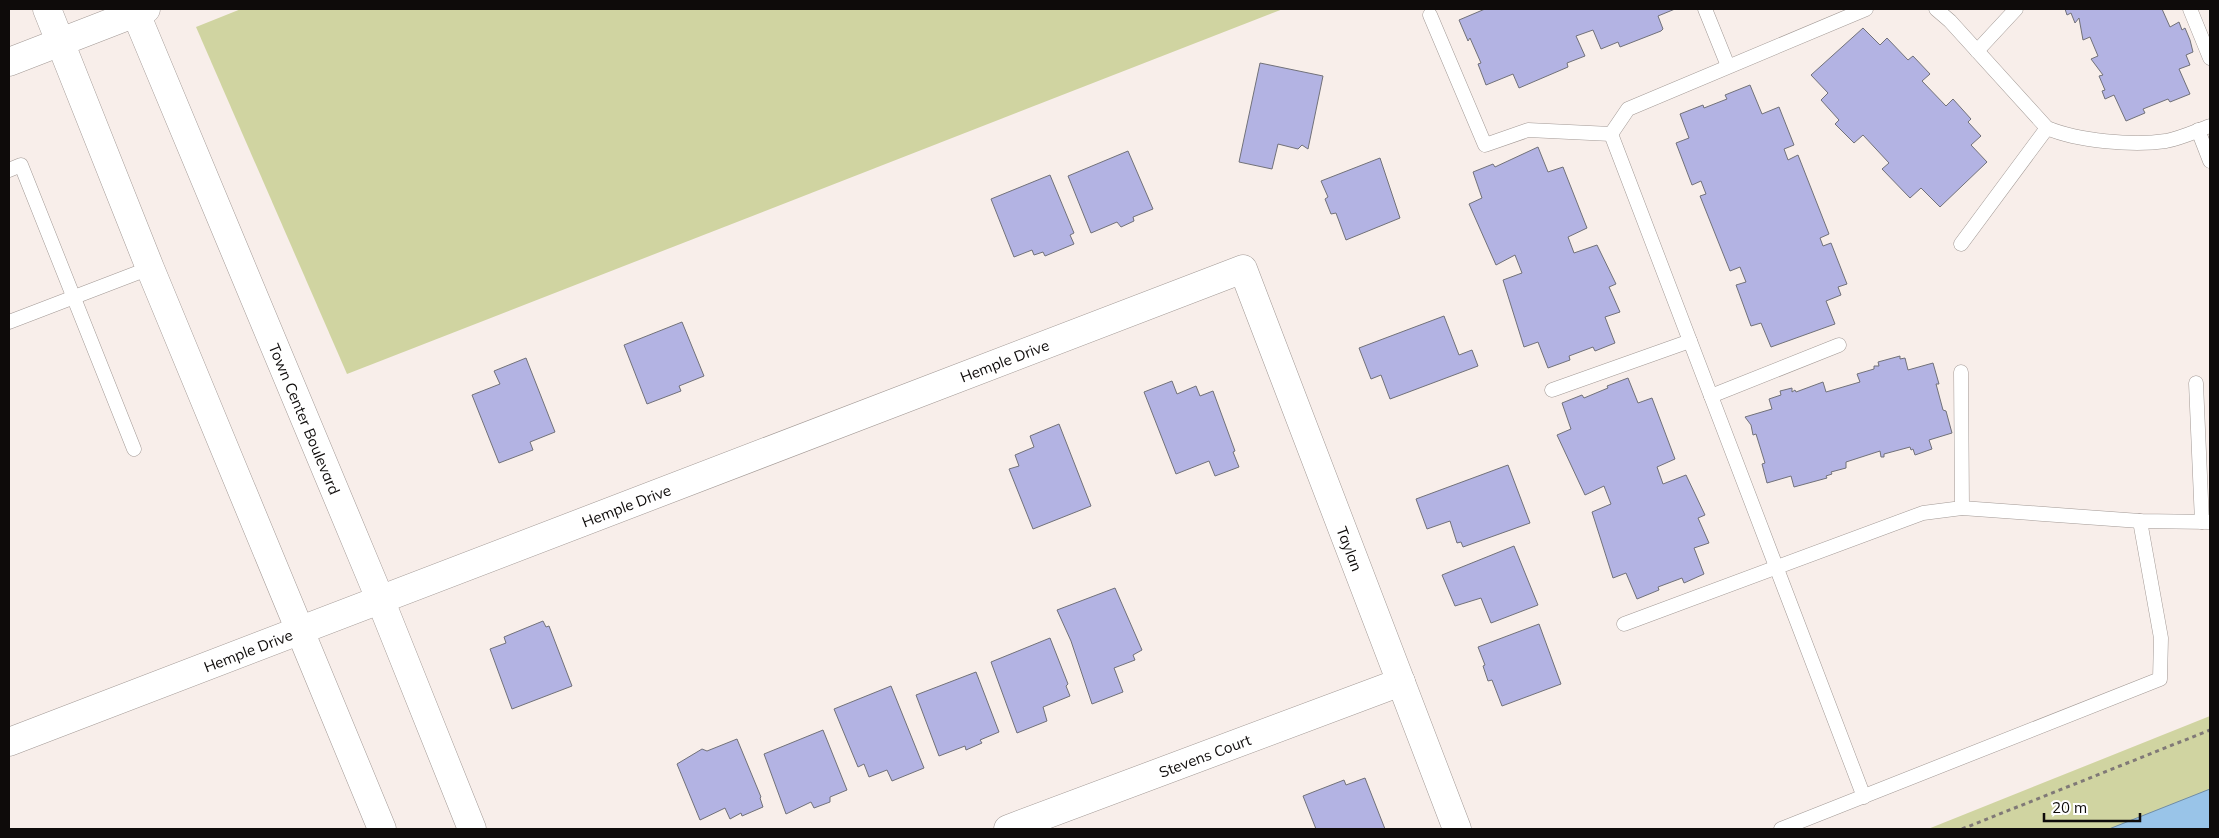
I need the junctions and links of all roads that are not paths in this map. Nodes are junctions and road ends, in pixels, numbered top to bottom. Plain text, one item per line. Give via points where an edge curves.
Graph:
1 (47, 9) edge
2 (1705, 9) edge
3 (1866, 9) edge
4 (1936, 9) edge
5 (2016, 9) edge
6 (2190, 9) edge
7 (138, 10) edge
8 (1430, 15) dead end
9 (60, 41) junction
10 (1977, 51) junction
11 (2210, 58) edge
12 (9, 62) edge
13 (1728, 66) junction
14 (2047, 128) junction
15 (2204, 128) edge
16 (1611, 134) junction
17 (2210, 160) edge
18 (9, 170) edge
19 (1961, 244) dead end
20 (150, 268) junction
21 (1243, 269) joint
22 (74, 297) junction
23 (9, 322) edge
24 (1690, 341) junction
25 (1839, 346) dead end
26 (1961, 372) dead end
27 (2196, 383) dead end
28 (1552, 390) dead end
29 (1711, 396) junction
30 (134, 449) dead end
31 (1962, 508) junction
32 (2140, 521) junction
33 (2206, 522) edge
34 (1776, 567) junction
35 (380, 599) junction
36 (1624, 624) dead end
37 (300, 629) junction
38 (1401, 682) junction
39 (9, 742) edge
40 (1864, 797) junction
41 (382, 829) edge
42 (472, 829) edge
43 (1008, 829) edge
44 (1457, 829) edge
45 (1781, 829) edge

1 - 9 street
2 - 13 lane
3 - 13 lane
4 - 10 lane
5 - 10 lane
6 - 11 lane
7 - 9 street
7 - 35 street, Town Center Boulevard
8 - 16 lane via 1485,145 1528,130
9 - 12 street
9 - 20 street
10 - 14 lane
13 - 16 lane via 1628,109
14 - 15 lane via 2064,135 2138,144 2168,140
14 - 19 lane
15 - 17 lane
16 - 24 lane
18 - 22 lane via 21,165
20 - 22 lane
20 - 37 street
21 - 35 street, Hemple Drive
21 - 38 street, Taylan
22 - 23 lane
22 - 30 lane
24 - 28 lane
24 - 29 lane
25 - 29 lane
26 - 31 lane
27 - 33 lane
29 - 34 lane
31 - 32 lane
31 - 34 lane via 1923,513
32 - 33 lane
32 - 40 lane via 2161,638 2160,679
34 - 36 lane
34 - 40 lane
35 - 37 street, Hemple Drive
35 - 42 street, Town Center Boulevard
37 - 39 street, Hemple Drive
37 - 41 street
38 - 43 street, Stevens Court
38 - 44 street, Taylan
40 - 45 lane

